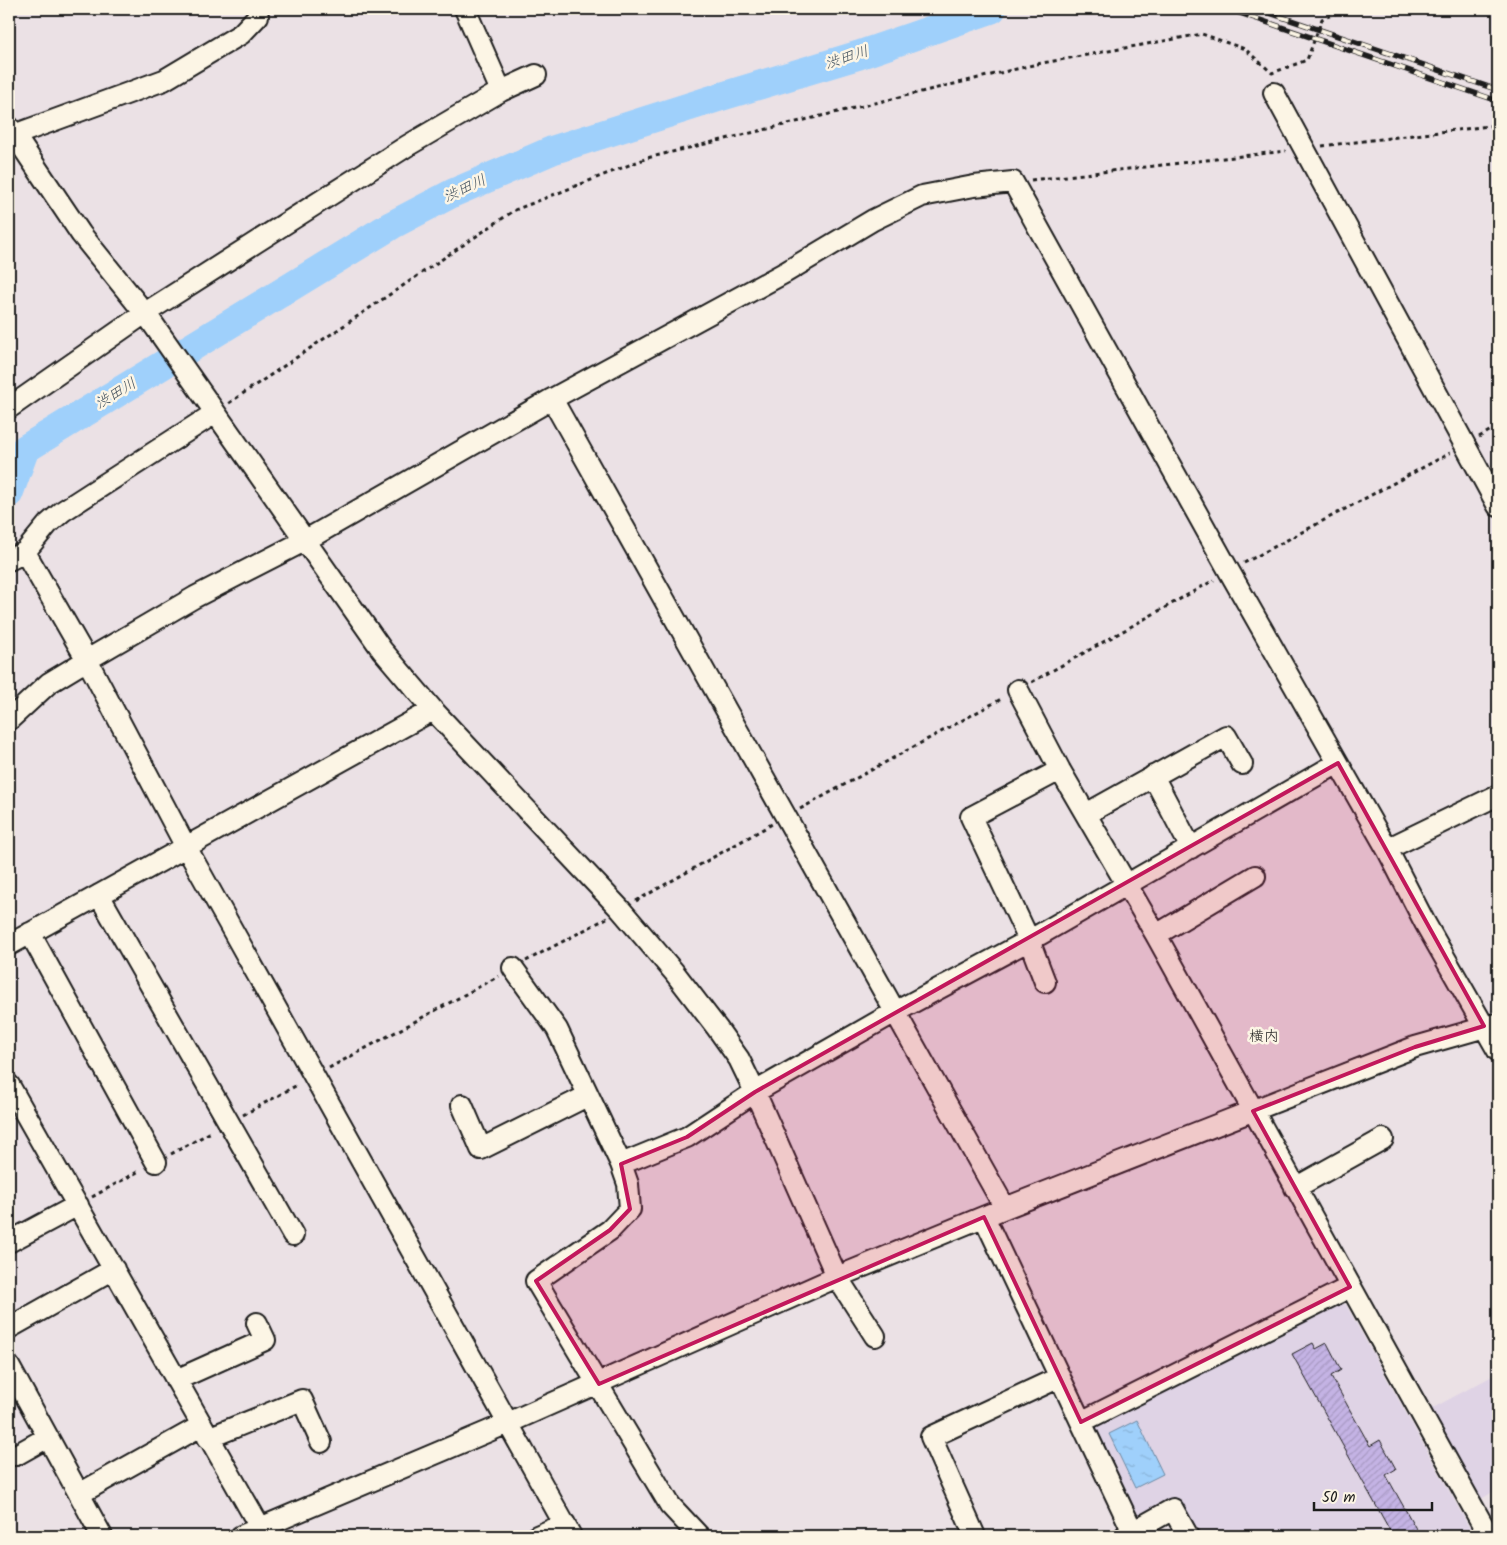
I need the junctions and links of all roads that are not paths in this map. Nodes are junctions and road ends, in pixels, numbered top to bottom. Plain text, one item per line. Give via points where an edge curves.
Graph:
1 (465, 9) edge
2 (258, 16) dead end
3 (536, 75) dead end
4 (501, 91) junction
5 (1274, 93) dead end
6 (11, 131) edge
7 (148, 317) junction
8 (552, 399) junction
9 (9, 408) edge
10 (213, 410) junction
11 (1498, 506) edge
12 (306, 540) junction
13 (17, 556) edge
14 (86, 660) junction
15 (1018, 690) dead end
16 (433, 710) junction
17 (9, 720) edge
18 (1338, 763) junction
19 (1242, 764) dead end
20 (1060, 770) junction
21 (1153, 776) junction
22 (1498, 795) edge
23 (1086, 814) junction
24 (186, 847) junction
25 (1191, 848) junction
26 (1387, 849) junction
27 (1255, 876) dead end
28 (1127, 884) junction
29 (100, 895) junction
30 (30, 933) junction
31 (1156, 935) junction
32 (1028, 940) junction
33 (9, 945) edge
34 (513, 968) dead end
35 (1045, 982) dead end
36 (895, 1012) junction
37 (1491, 1024) edge
38 (1498, 1051) edge
39 (9, 1085) edge
40 (755, 1092) junction
41 (587, 1096) junction
42 (462, 1106) dead end
43 (1253, 1111) junction
44 (1383, 1139) dead end
45 (156, 1162) dead end
46 (621, 1164) junction
47 (1295, 1188) junction
48 (78, 1205) junction
49 (1004, 1208) junction
50 (984, 1217) junction
51 (293, 1235) dead end
52 (9, 1242) edge
53 (114, 1270) junction
54 (837, 1277) junction
55 (1350, 1287) junction
56 (257, 1323) dead end
57 (9, 1328) edge
58 (875, 1336) dead end
59 (9, 1366) edge
60 (1060, 1377) junction
61 (176, 1380) junction
62 (599, 1384) junction
63 (1081, 1422) junction
64 (508, 1423) junction
65 (205, 1432) junction
66 (48, 1437) junction
67 (321, 1442) dead end
68 (9, 1455) edge
69 (78, 1494) junction
70 (568, 1530) edge
71 (263, 1532) edge
72 (1129, 1534) edge
73 (102, 1536) edge
74 (241, 1536) edge
75 (537, 1536) edge
76 (698, 1536) edge
77 (975, 1536) edge
78 (1188, 1536) edge
79 (1489, 1536) edge

1 - 4 street
2 - 6 street via 241,34 164,80
3 - 4 street
4 - 7 street via 407,146
5 - 11 street
6 - 7 street via 81,234
7 - 9 street
7 - 10 street
8 - 12 street
8 - 18 street via 786,272 873,220 922,196 1013,182
8 - 36 street
10 - 12 street
10 - 13 street via 63,511
12 - 14 street via 195,597
12 - 16 street via 382,650
13 - 14 street
14 - 17 street via 49,683
14 - 24 street
15 - 20 street
16 - 24 street
16 - 40 street via 621,910 674,972 739,1059
18 - 25 street
18 - 26 street
19 - 21 street via 1226,736
20 - 23 street
20 - 32 street via 971,818
21 - 23 street
21 - 25 street
22 - 26 street
23 - 28 street
24 - 29 street
24 - 64 street
25 - 28 street
26 - 37 street via 1425,923
27 - 31 street
28 - 31 street
28 - 32 street
29 - 30 street
29 - 51 street
30 - 33 street
30 - 45 street
31 - 43 street
32 - 35 street
32 - 36 street
34 - 41 street via 556,1029
36 - 40 street
36 - 49 street
37 - 38 street
37 - 43 street via 1415,1047
39 - 48 street
40 - 46 street via 687,1137
40 - 54 street
41 - 42 street via 481,1149
41 - 46 street
43 - 47 street
43 - 49 street
44 - 47 street
46 - 62 street via 628,1184 630,1210 610,1230 536,1280
47 - 55 street
48 - 52 street
48 - 53 street
49 - 50 street
50 - 54 street
50 - 60 street
53 - 57 street
53 - 61 street
54 - 58 street
54 - 62 street
55 - 63 street
55 - 79 street
56 - 61 street via 265,1340
59 - 66 street
60 - 63 street
60 - 77 street via 931,1437
61 - 65 street
62 - 64 street
62 - 76 street via 670,1505
63 - 72 street
64 - 70 street
64 - 71 street
65 - 67 street via 302,1400
65 - 69 street
65 - 71 street
66 - 68 street via 16,1455
66 - 69 street
69 - 73 street
70 - 75 street
71 - 74 street
72 - 78 street via 1172,1509

